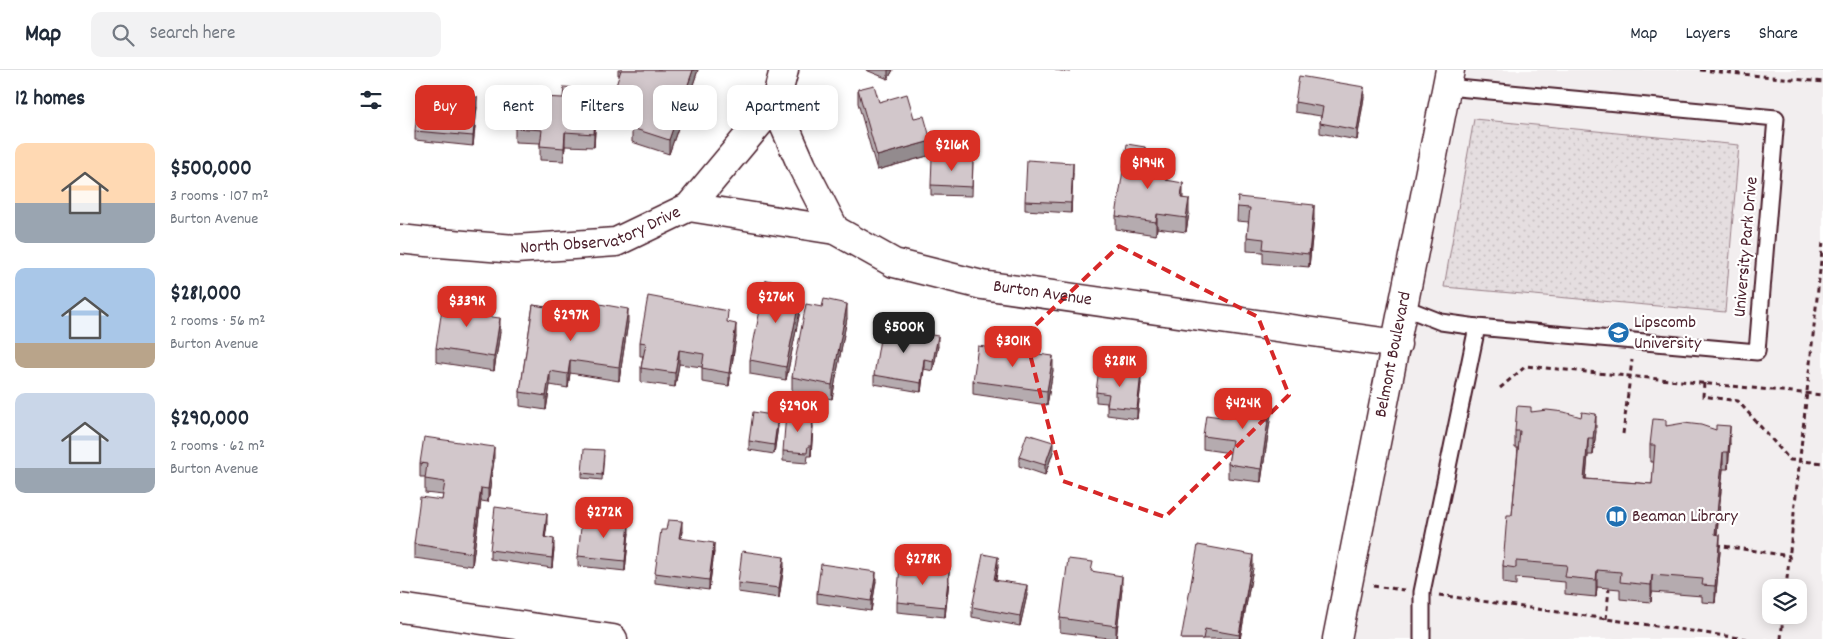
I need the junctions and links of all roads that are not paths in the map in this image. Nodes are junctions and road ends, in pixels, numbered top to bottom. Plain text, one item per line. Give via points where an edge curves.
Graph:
1 (784, 70) edge
2 (1448, 78) edge
3 (780, 85) edge
4 (753, 130) edge
5 (786, 130) edge
6 (689, 207) junction
7 (835, 230) junction
8 (400, 239) edge
9 (1403, 307) junction
10 (1476, 327) junction
11 (1397, 344) junction
12 (400, 608) edge
13 (613, 639) edge
14 (1337, 639) edge
15 (1422, 639) edge

1 - 3 street, North Observatory Drive
2 - 9 street, Belmont Boulevard
2 - 10 lane, University Park Drive via 1776,118 1757,352
4 - 6 street, North Observatory Drive
5 - 7 street
6 - 7 street
6 - 8 street, North Observatory Drive via 616,242 516,249
7 - 11 street, Burton Avenue via 894,263 982,285
9 - 10 lane, University Park Drive via 1441,322
9 - 11 street, Belmont Boulevard
10 - 15 lane via 1422,592
11 - 14 street, Belmont Boulevard
12 - 13 street

